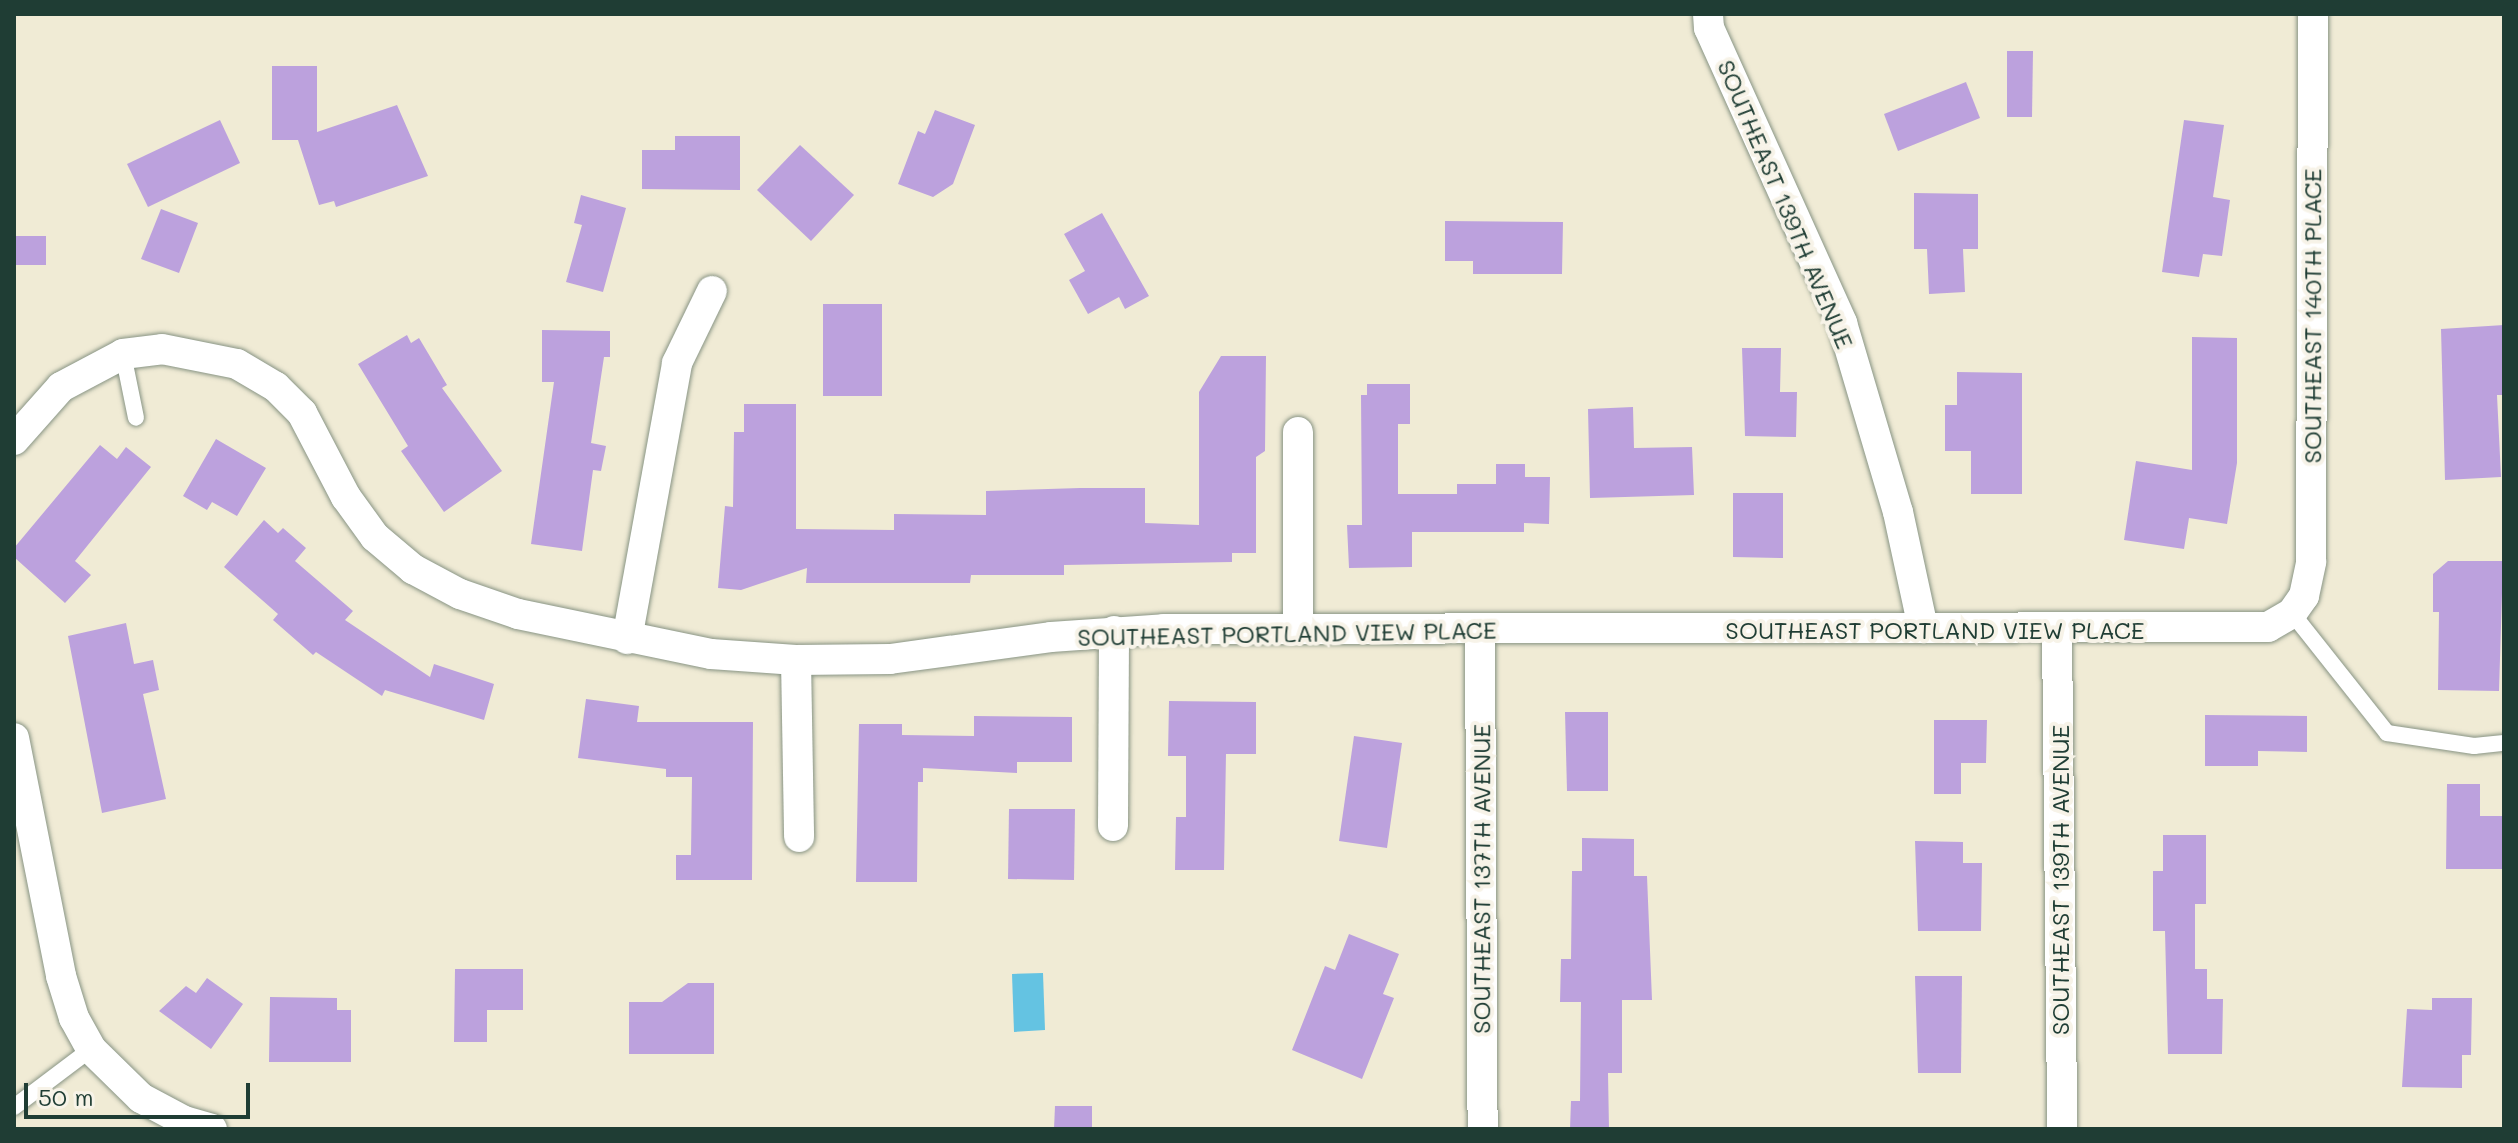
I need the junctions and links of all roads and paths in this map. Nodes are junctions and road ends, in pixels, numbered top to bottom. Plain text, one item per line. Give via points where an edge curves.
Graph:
1 (1708, 14) edge
2 (2313, 14) edge
3 (712, 291) dead end
4 (123, 354) junction
5 (136, 418) dead end
6 (1298, 432) dead end
7 (14, 440) edge
8 (2292, 613) junction
9 (1923, 628) junction
10 (1298, 629) junction
11 (1480, 630) junction
12 (1114, 631) junction
13 (2057, 631) junction
14 (627, 639) junction
15 (796, 660) junction
16 (14, 738) edge
17 (2504, 743) edge
18 (1113, 826) dead end
19 (799, 837) dead end
20 (91, 1049) junction
21 (14, 1107) edge
22 (212, 1129) edge
23 (1483, 1129) edge
24 (2062, 1129) edge

1 - 9 street, SOUTHEAST 139TH AVENUE via 1709,28 1842,323 1898,512
2 - 8 street, SOUTHEAST 140TH PLACE via 2311,562 2304,596
3 - 14 street via 677,363
4 - 5 lane
4 - 7 street, SOUTHEAST PORTLAND VIEW PLACE via 61,387
4 - 14 street, SOUTHEAST PORTLAND VIEW PLACE via 162,349 237,364 276,387 302,413 353,507 375,537 413,569 460,594 518,614
6 - 10 street
8 - 13 street, SOUTHEAST PORTLAND VIEW PLACE via 2268,627 2234,631
8 - 17 lane via 2387,733 2474,746
9 - 11 street, SOUTHEAST PORTLAND VIEW PLACE
9 - 13 street, SOUTHEAST PORTLAND VIEW PLACE
10 - 11 street, SOUTHEAST PORTLAND VIEW PLACE
10 - 12 street, SOUTHEAST PORTLAND VIEW PLACE
11 - 23 street, SOUTHEAST 137TH AVENUE
12 - 15 street, SOUTHEAST PORTLAND VIEW PLACE via 959,653
12 - 18 street
13 - 24 street, SOUTHEAST 139TH AVENUE
14 - 15 street, SOUTHEAST PORTLAND VIEW PLACE via 711,654
15 - 19 street
16 - 20 street via 61,976
20 - 21 lane
20 - 22 street via 141,1098

